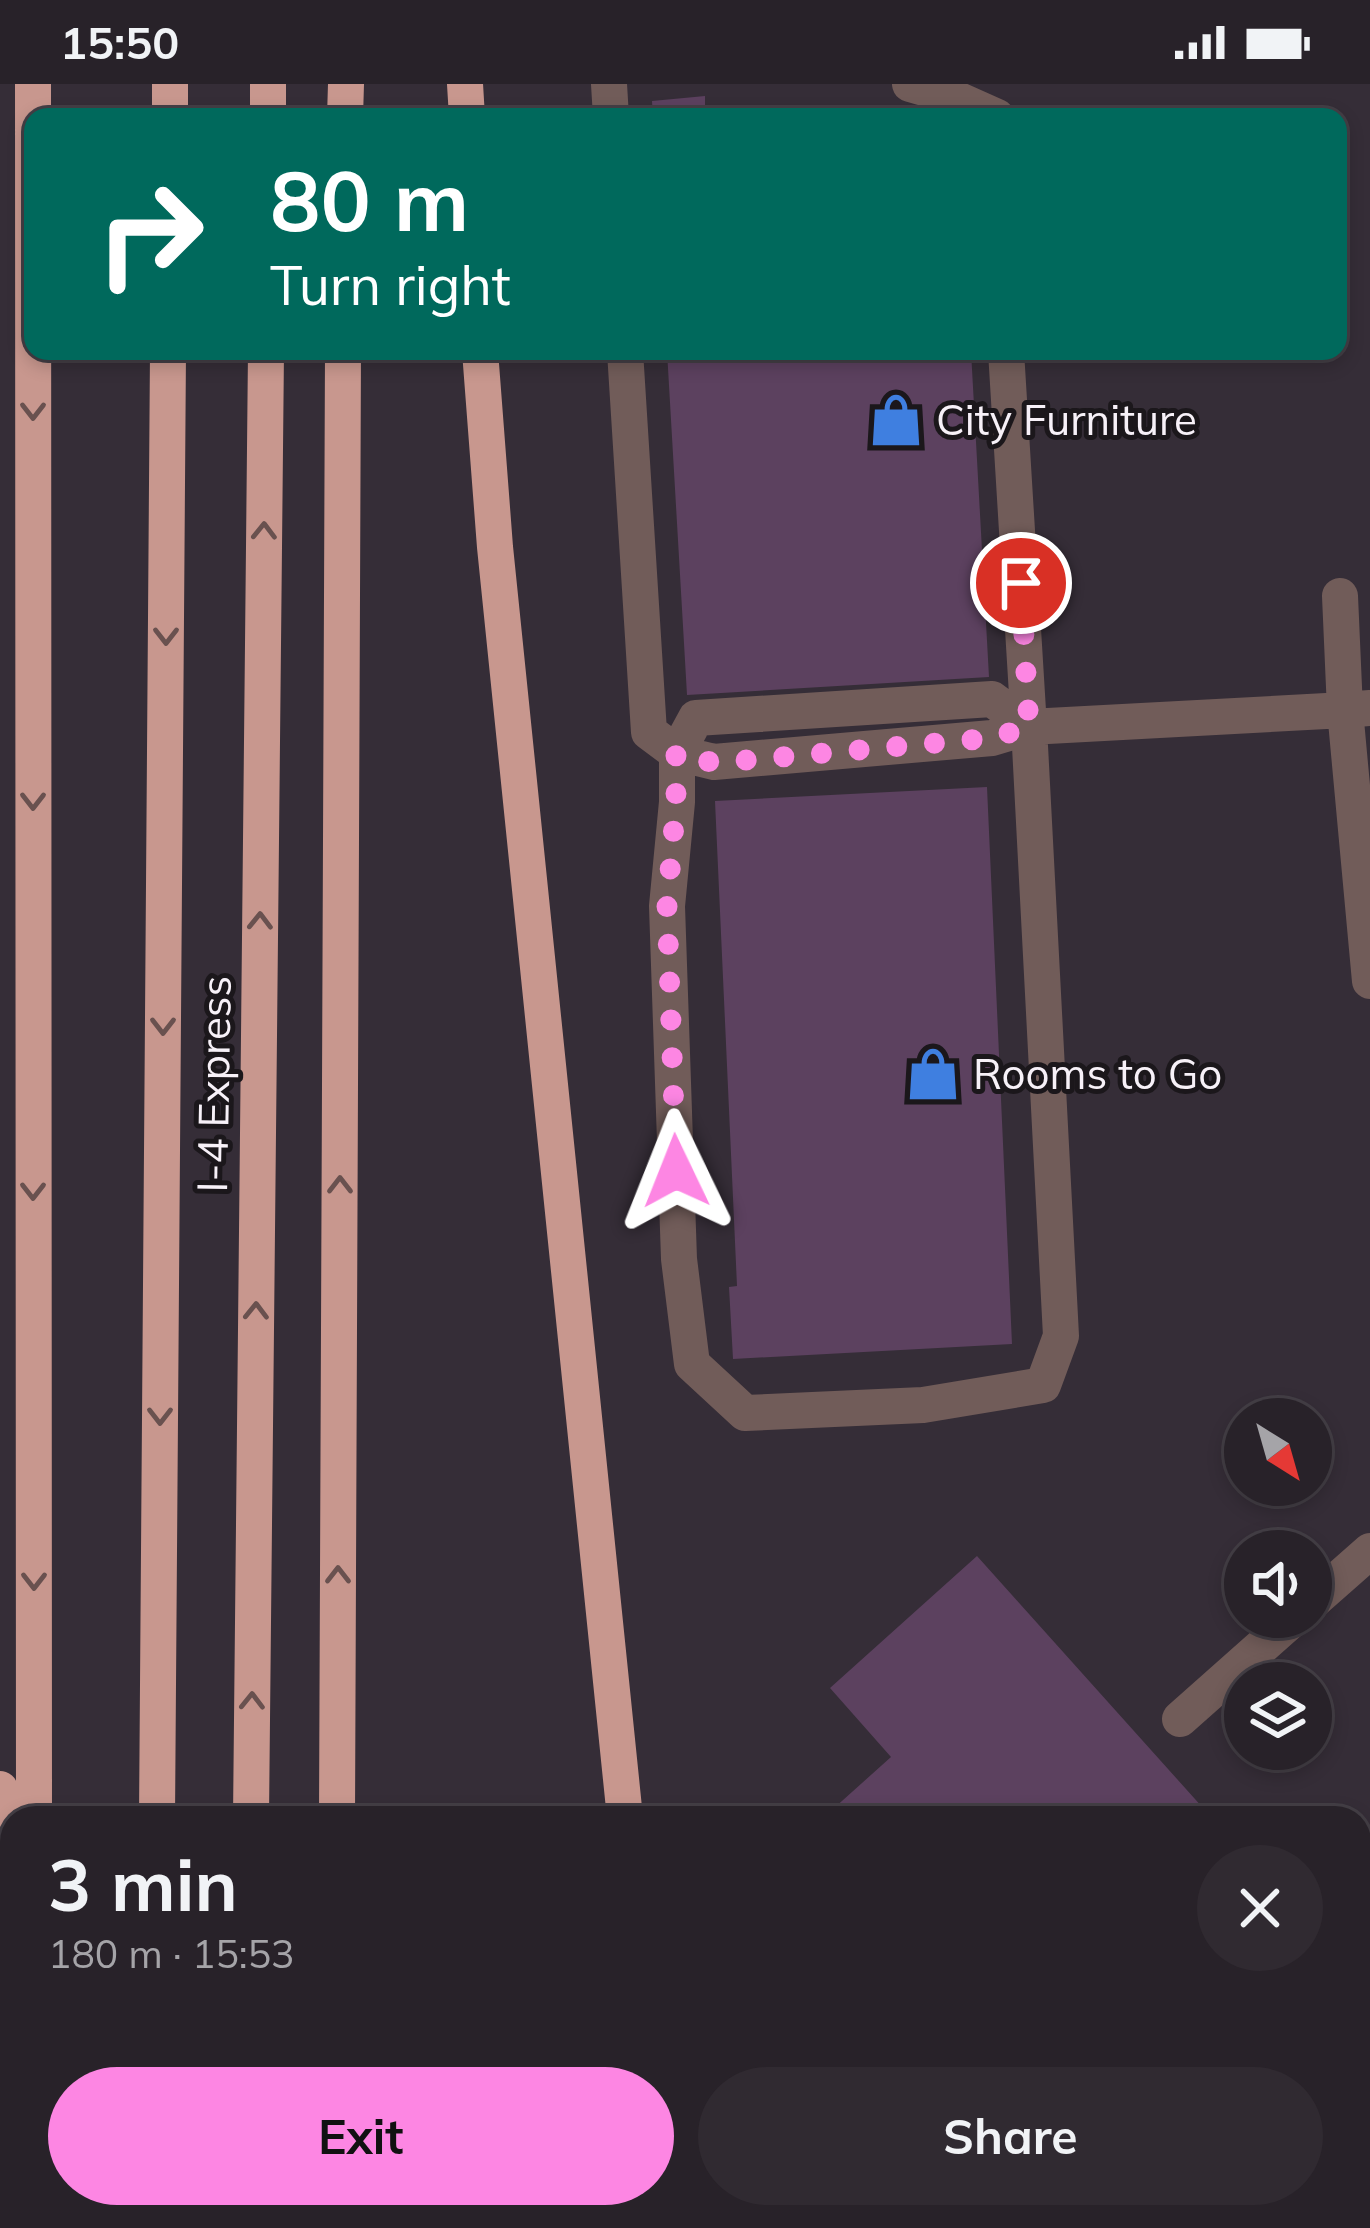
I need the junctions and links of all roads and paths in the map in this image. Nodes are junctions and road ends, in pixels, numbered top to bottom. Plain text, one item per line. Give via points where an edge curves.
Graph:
1 (910, 84) edge
2 (977, 108) edge
3 (33, 360) edge
4 (168, 360) edge
5 (266, 360) edge
6 (343, 360) edge
7 (481, 360) edge
8 (627, 360) edge
9 (1007, 360) edge
10 (1340, 596) dead end
11 (1358, 709) edge
12 (814, 710) junction
13 (1029, 727) junction
14 (676, 752) junction
15 (818, 754) junction
16 (1370, 981) edge
17 (1370, 1551) edge
18 (1332, 1584) edge
19 (1271, 1638) edge
20 (1180, 1719) dead end
21 (34, 1806) edge
22 (157, 1806) edge
23 (251, 1806) edge
24 (337, 1806) edge
25 (625, 1806) edge

1 - 2 lane
3 -> 21 highway
4 -> 22 highway, I-4 Express
23 -> 5 highway, I-4 Express
24 -> 6 highway
7 - 25 highway
8 - 14 lane via 649,732
9 - 13 lane
10 - 11 lane
11 - 13 lane
11 - 16 lane
12 - 13 lane via 992,699
12 - 14 lane via 696,718
12 - 15 lane
13 - 14 lane via 1061,1336 1043,1385 923,1405 745,1413 692,1364 679,1258 667,906
13 - 15 lane via 992,738
14 - 15 lane via 714,763
17 - 18 lane
19 - 20 lane

